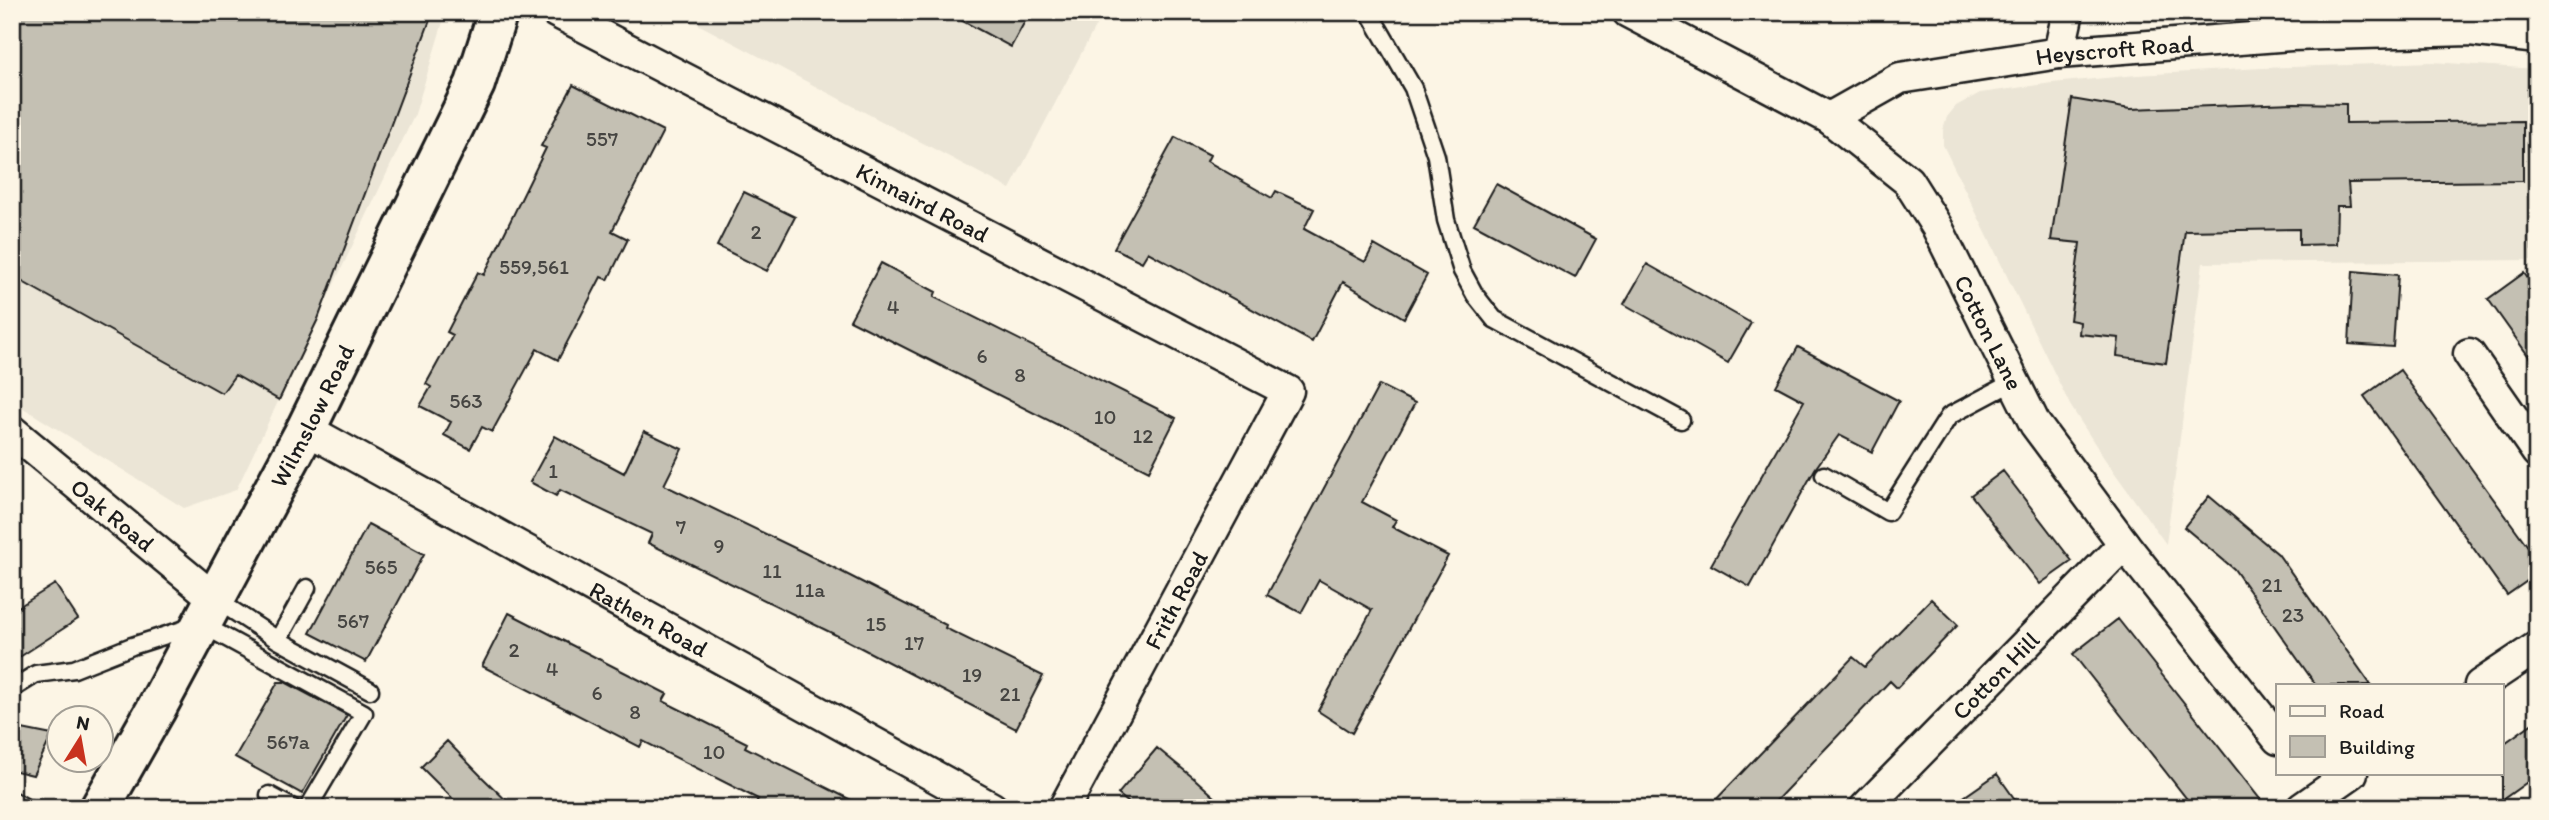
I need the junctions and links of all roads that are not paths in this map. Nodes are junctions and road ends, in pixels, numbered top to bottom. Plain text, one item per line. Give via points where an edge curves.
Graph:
1 (498, 12) edge
2 (556, 12) edge
3 (1369, 12) edge
4 (1628, 12) edge
5 (2068, 12) edge
6 (2537, 38) edge
7 (2059, 53) junction
8 (1829, 118) junction
9 (2469, 354) dead end
10 (2013, 383) junction
11 (1288, 391) joint
12 (1681, 420) dead end
13 (306, 429) junction
14 (12, 431) edge
15 (2537, 452) edge
16 (1824, 475) dead end
17 (2123, 544) junction
18 (307, 588) dead end
19 (208, 612) junction
20 (278, 640) junction
21 (2537, 647) edge
22 (2482, 684) edge
23 (12, 690) edge
24 (370, 690) dead end
25 (2276, 736) edge
26 (2350, 774) edge
27 (269, 795) dead end
28 (2314, 796) edge
29 (12, 800) edge
30 (26, 808) edge
31 (100, 808) edge
32 (293, 808) edge
33 (308, 808) edge
34 (992, 808) edge
35 (1064, 808) edge
36 (1865, 808) edge

1 - 13 main road, Wilmslow Road via 475,84
2 - 11 street, Kinnaird Road
3 - 12 lane via 1413,88 1436,156 1446,220 1475,295 1494,319
4 - 8 street, Cotton Lane
5 - 7 street
6 - 7 street, Heyscroft Road via 2470,30 2319,34
7 - 8 street, Heyscroft Road via 1900,78
8 - 10 street, Cotton Lane via 1908,181 1937,227
9 - 15 street
10 - 16 lane via 1949,416 1888,512
10 - 17 street, Cotton Lane via 2035,424
11 - 35 street, Frith Road
13 - 19 main road, Wilmslow Road
13 - 34 street, Rathen Road
14 - 19 street, Oak Road
17 - 25 street, Cotton Lane
17 - 36 street, Cotton Hill
18 - 20 lane
19 - 20 lane
19 - 23 lane via 74,669 36,674
19 - 31 main road, Wilmslow Road
19 - 33 lane via 364,713
20 - 24 lane
21 - 22 street
26 - 28 street
27 - 32 lane
29 - 30 lane

